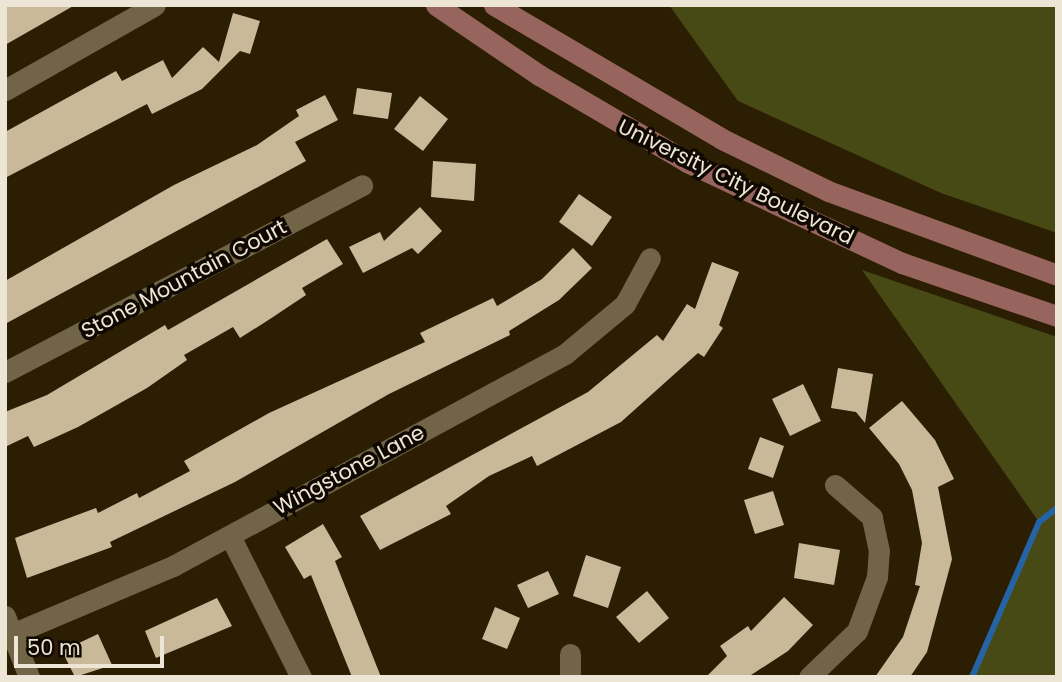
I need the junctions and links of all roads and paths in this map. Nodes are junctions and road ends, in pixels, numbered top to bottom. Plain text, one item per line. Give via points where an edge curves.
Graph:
1 (155, 5) edge
2 (436, 5) edge
3 (494, 5) edge
4 (5, 90) edge
5 (362, 185) dead end
6 (650, 258) dead end
7 (1057, 275) edge
8 (1057, 316) edge
9 (5, 372) edge
10 (835, 485) dead end
11 (230, 536) junction
12 (9, 625) edge
13 (570, 654) dead end
14 (29, 677) edge
15 (300, 677) edge
16 (570, 677) edge
17 (810, 677) edge

1 - 4 street
2 - 8 main road, University City Boulevard via 539,75 687,162 902,262
3 - 7 main road, University City Boulevard via 710,132 828,191
5 - 9 street, Stone Mountain Court
6 - 11 street, Wingstone Lane via 625,304 594,335
10 - 17 street via 872,517 879,551 877,577 857,631
11 - 12 street, Wingstone Lane via 126,590
11 - 15 street
12 - 14 street
13 - 16 street

